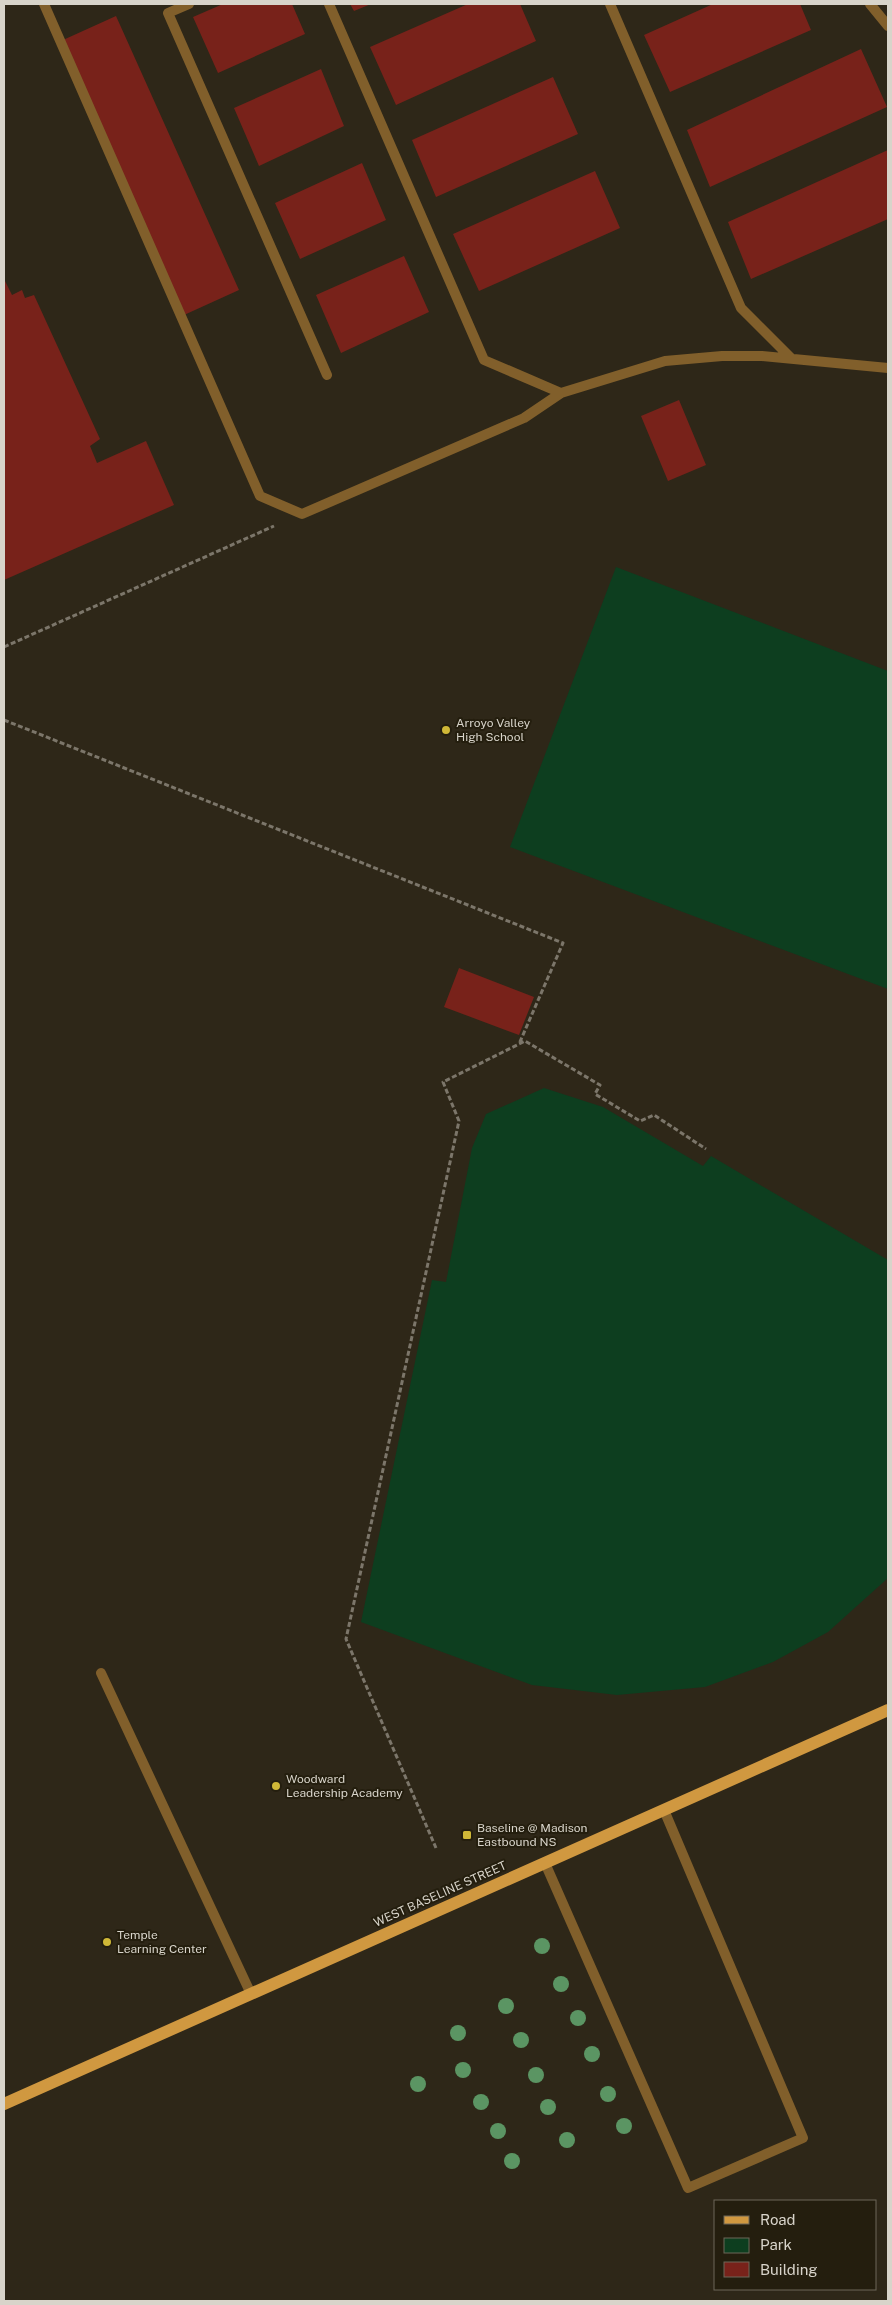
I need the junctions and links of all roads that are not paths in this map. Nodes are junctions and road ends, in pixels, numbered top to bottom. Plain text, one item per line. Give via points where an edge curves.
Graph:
1 (44, 4) edge
2 (188, 4) edge
3 (329, 4) edge
4 (610, 4) edge
5 (870, 4) edge
6 (888, 26) edge
7 (792, 359) junction
8 (888, 368) edge
9 (328, 375) dead end
10 (561, 392) junction
11 (101, 1673) dead end
12 (888, 1710) edge
13 (664, 1810) junction
14 (545, 1863) junction
15 (251, 1994) junction
16 (4, 2104) edge

1 - 10 lane via 260,496 302,514 524,418
2 - 9 lane via 168,13
3 - 10 lane via 484,360
4 - 7 lane via 741,308
5 - 6 lane
7 - 8 lane
7 - 10 lane via 722,356 665,361
11 - 15 lane
12 - 13 main road, WEST BASELINE STREET
13 - 14 main road, WEST BASELINE STREET
13 - 14 lane via 802,2138 688,2188
14 - 15 main road, WEST BASELINE STREET
15 - 16 main road, WEST BASELINE STREET

